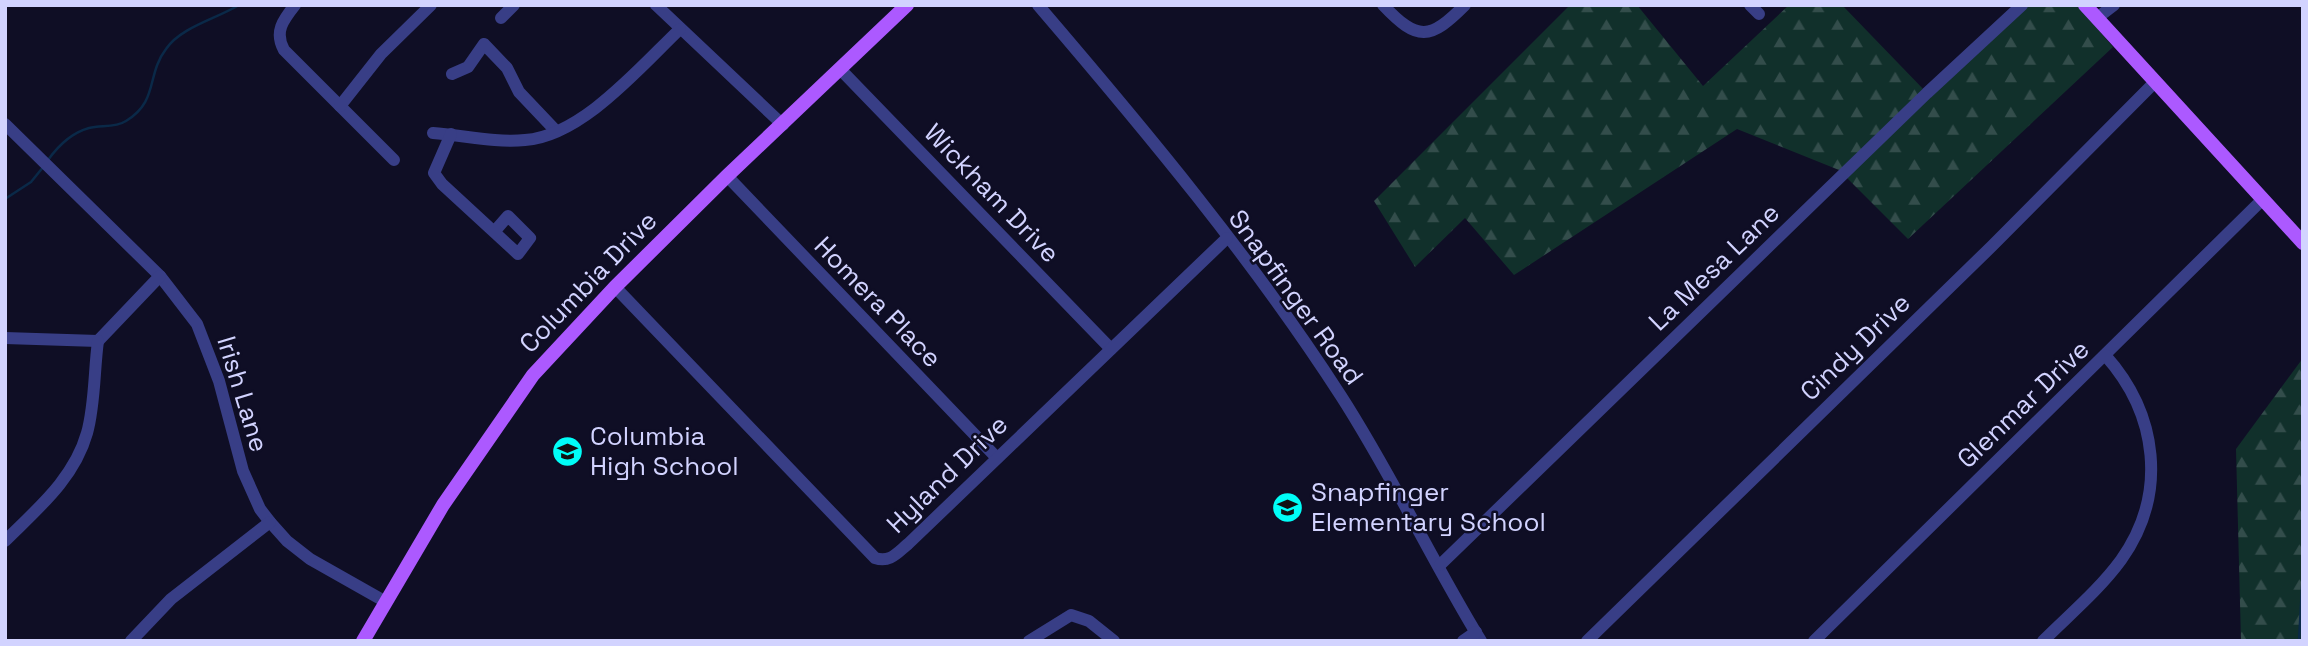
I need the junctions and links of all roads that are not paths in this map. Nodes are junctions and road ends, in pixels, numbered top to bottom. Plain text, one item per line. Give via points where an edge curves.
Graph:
1 (295, 5) edge
2 (514, 5) edge
3 (656, 5) edge
4 (907, 5) edge
5 (1038, 5) edge
6 (1384, 5) edge
7 (1465, 5) edge
8 (2022, 5) edge
9 (2085, 5) edge
10 (2114, 5) edge
11 (428, 6) edge
12 (2097, 18) junction
13 (501, 19) dead end
14 (680, 29) junction
15 (840, 69) junction
16 (452, 74) dead end
17 (2154, 83) junction
18 (340, 106) junction
19 (5, 124) edge
20 (783, 125) junction
21 (556, 131) junction
22 (433, 133) dead end
23 (451, 134) junction
24 (394, 160) dead end
25 (727, 176) junction
26 (2263, 199) junction
27 (494, 232) dead end
28 (1227, 238) junction
29 (2303, 243) edge
30 (160, 276) junction
31 (615, 287) junction
32 (5, 338) edge
33 (98, 341) junction
34 (1111, 349) junction
35 (2105, 355) junction
36 (997, 458) junction
37 (270, 522) junction
38 (5, 541) edge
39 (1440, 565) junction
40 (386, 602) junction
41 (1479, 637) edge
42 (131, 641) edge
43 (363, 641) edge
44 (1028, 641) edge
45 (1114, 641) edge
46 (1463, 641) edge
47 (1587, 641) edge
48 (1814, 641) edge
49 (2043, 641) edge

1 - 18 street via 280,25 279,41
2 - 13 street
3 - 14 street
4 - 15 main road, Columbia Drive
5 - 28 street, Snapfinger Road via 1149,134
6 - 7 street via 1416,33 1438,30
8 - 39 street, La Mesa Lane
9 - 12 main road
10 - 12 street
11 - 18 street via 381,54
12 - 17 main road
14 - 20 street
14 - 21 street via 613,93
15 - 20 main road, Columbia Drive
15 - 34 street, Wickham Drive
16 - 21 street via 468,67 484,44 506,68 519,92
17 - 26 main road
17 - 47 street, Cindy Drive
18 - 24 street
19 - 30 street, Irish Lane
20 - 25 main road, Columbia Drive
21 - 23 street via 523,141
22 - 23 street
23 - 27 street via 434,173
25 - 31 main road, Columbia Drive
25 - 36 street, Homera Place
26 - 29 main road
26 - 35 street, Glenmar Drive
28 - 34 street, Hyland Drive
28 - 39 street, Snapfinger Road via 1340,396
30 - 33 street
30 - 37 street, Irish Lane via 197,324 207,346 243,471
31 - 36 street, Hyland Drive via 875,558 891,558
31 - 40 main road, Columbia Drive via 533,375 483,442
32 - 33 street
33 - 38 street via 87,432 74,466
34 - 36 street, Hyland Drive
35 - 48 street, Glenmar Drive
35 - 49 street via 2121,372 2145,421 2153,452 2148,508 2119,563
37 - 40 street, Irish Lane via 310,559
37 - 42 street via 171,599
39 - 41 street, Snapfinger Road
40 - 43 main road, Columbia Drive
41 - 46 street
44 - 45 street via 1071,615 1089,621

